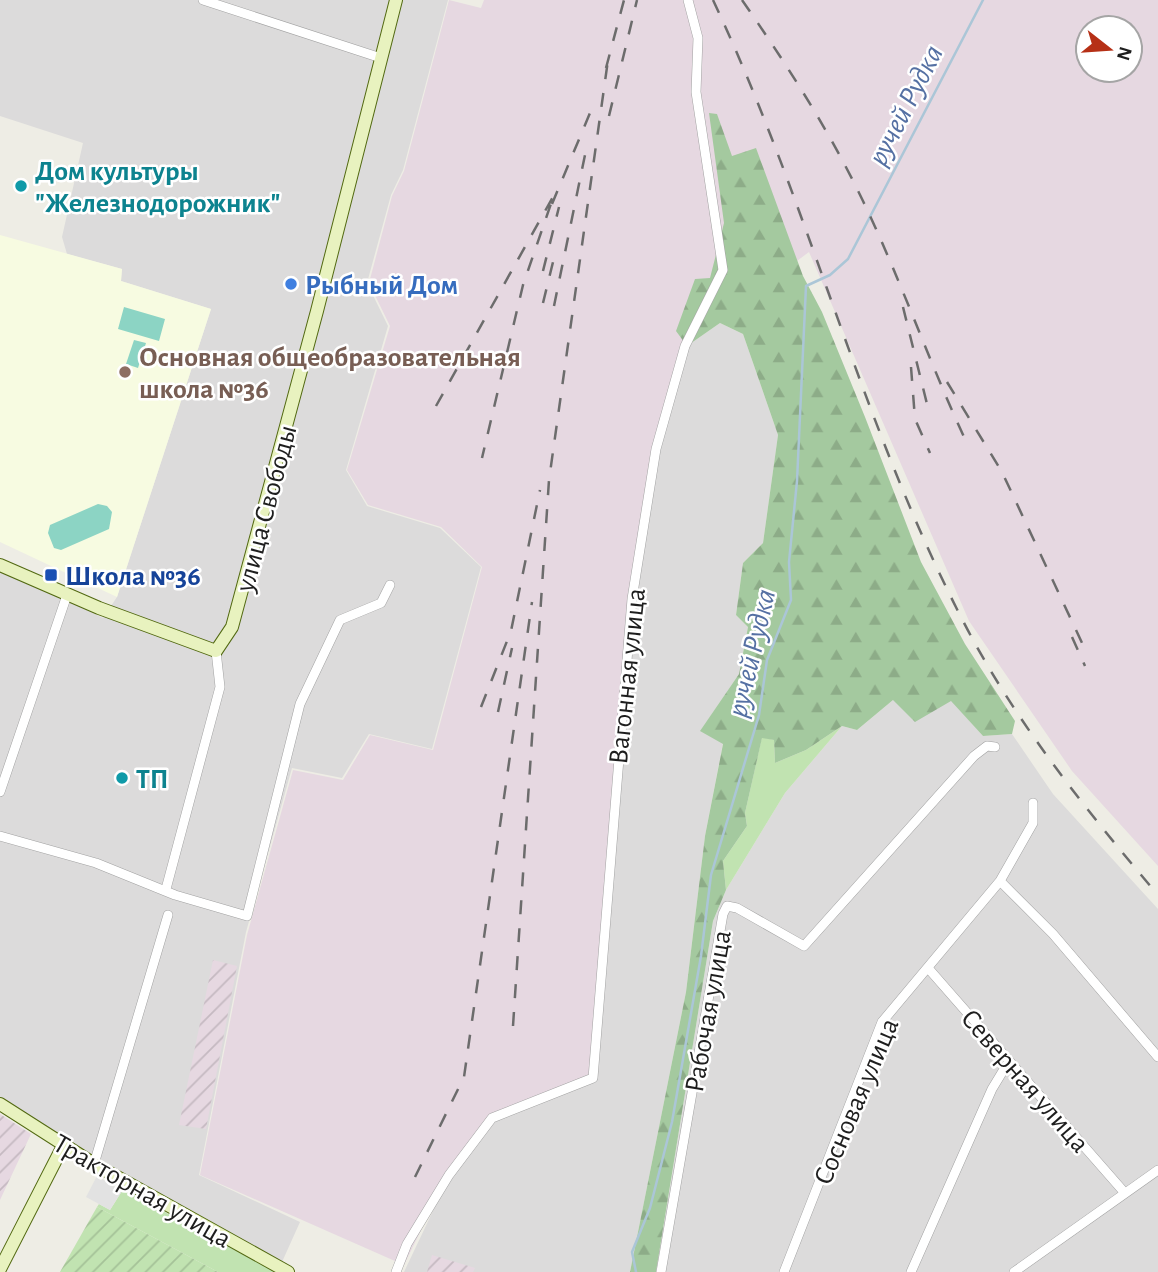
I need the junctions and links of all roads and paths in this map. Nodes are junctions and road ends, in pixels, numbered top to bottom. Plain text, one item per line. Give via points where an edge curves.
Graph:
1 (203, 0) edge
2 (396, 0) edge
3 (688, 0) edge
4 (381, 58) junction
5 (0, 565) edge
6 (390, 585) dead end
7 (67, 594) junction
8 (216, 651) junction
9 (995, 747) dead end
10 (0, 792) edge
11 (1033, 803) dead end
12 (0, 836) edge
13 (1000, 881) junction
14 (166, 889) junction
15 (168, 915) dead end
16 (928, 968) junction
17 (1158, 1057) edge
18 (1009, 1061) junction
19 (0, 1104) edge
20 (64, 1146) junction
21 (93, 1164) junction
22 (1158, 1170) edge
23 (1124, 1192) junction
24 (0, 1269) edge
25 (288, 1272) edge
26 (397, 1272) edge
27 (661, 1272) edge
28 (784, 1272) edge
29 (911, 1272) edge
30 (1014, 1272) edge

1 - 4 street
2 - 4 street, улица Свободы
3 - 26 street, Вагонная улица via 698,38 696,92 723,270 685,346 656,449 631,612 593,1078 492,1118 449,1175 407,1244
4 - 8 street, улица Свободы via 232,627
5 - 7 street
6 - 14 street via 381,603 340,620 300,704 247,916
7 - 8 street
7 - 10 street
8 - 14 street via 220,687
9 - 27 street, Рабочая улица via 987,746 974,756 804,946 727,906
11 - 13 street, Сосновая улица via 1033,823
12 - 14 street
13 - 16 street, Сосновая улица
13 - 17 street via 1053,934
15 - 21 street
16 - 18 street, Северная улица
16 - 28 street, Сосновая улица via 882,1022
18 - 23 street, Северная улица
18 - 29 street via 992,1089
19 - 20 street, Тракторная улица
20 - 21 street, Тракторная улица
20 - 24 street
21 - 25 street, Тракторная улица
22 - 23 street
23 - 30 street

